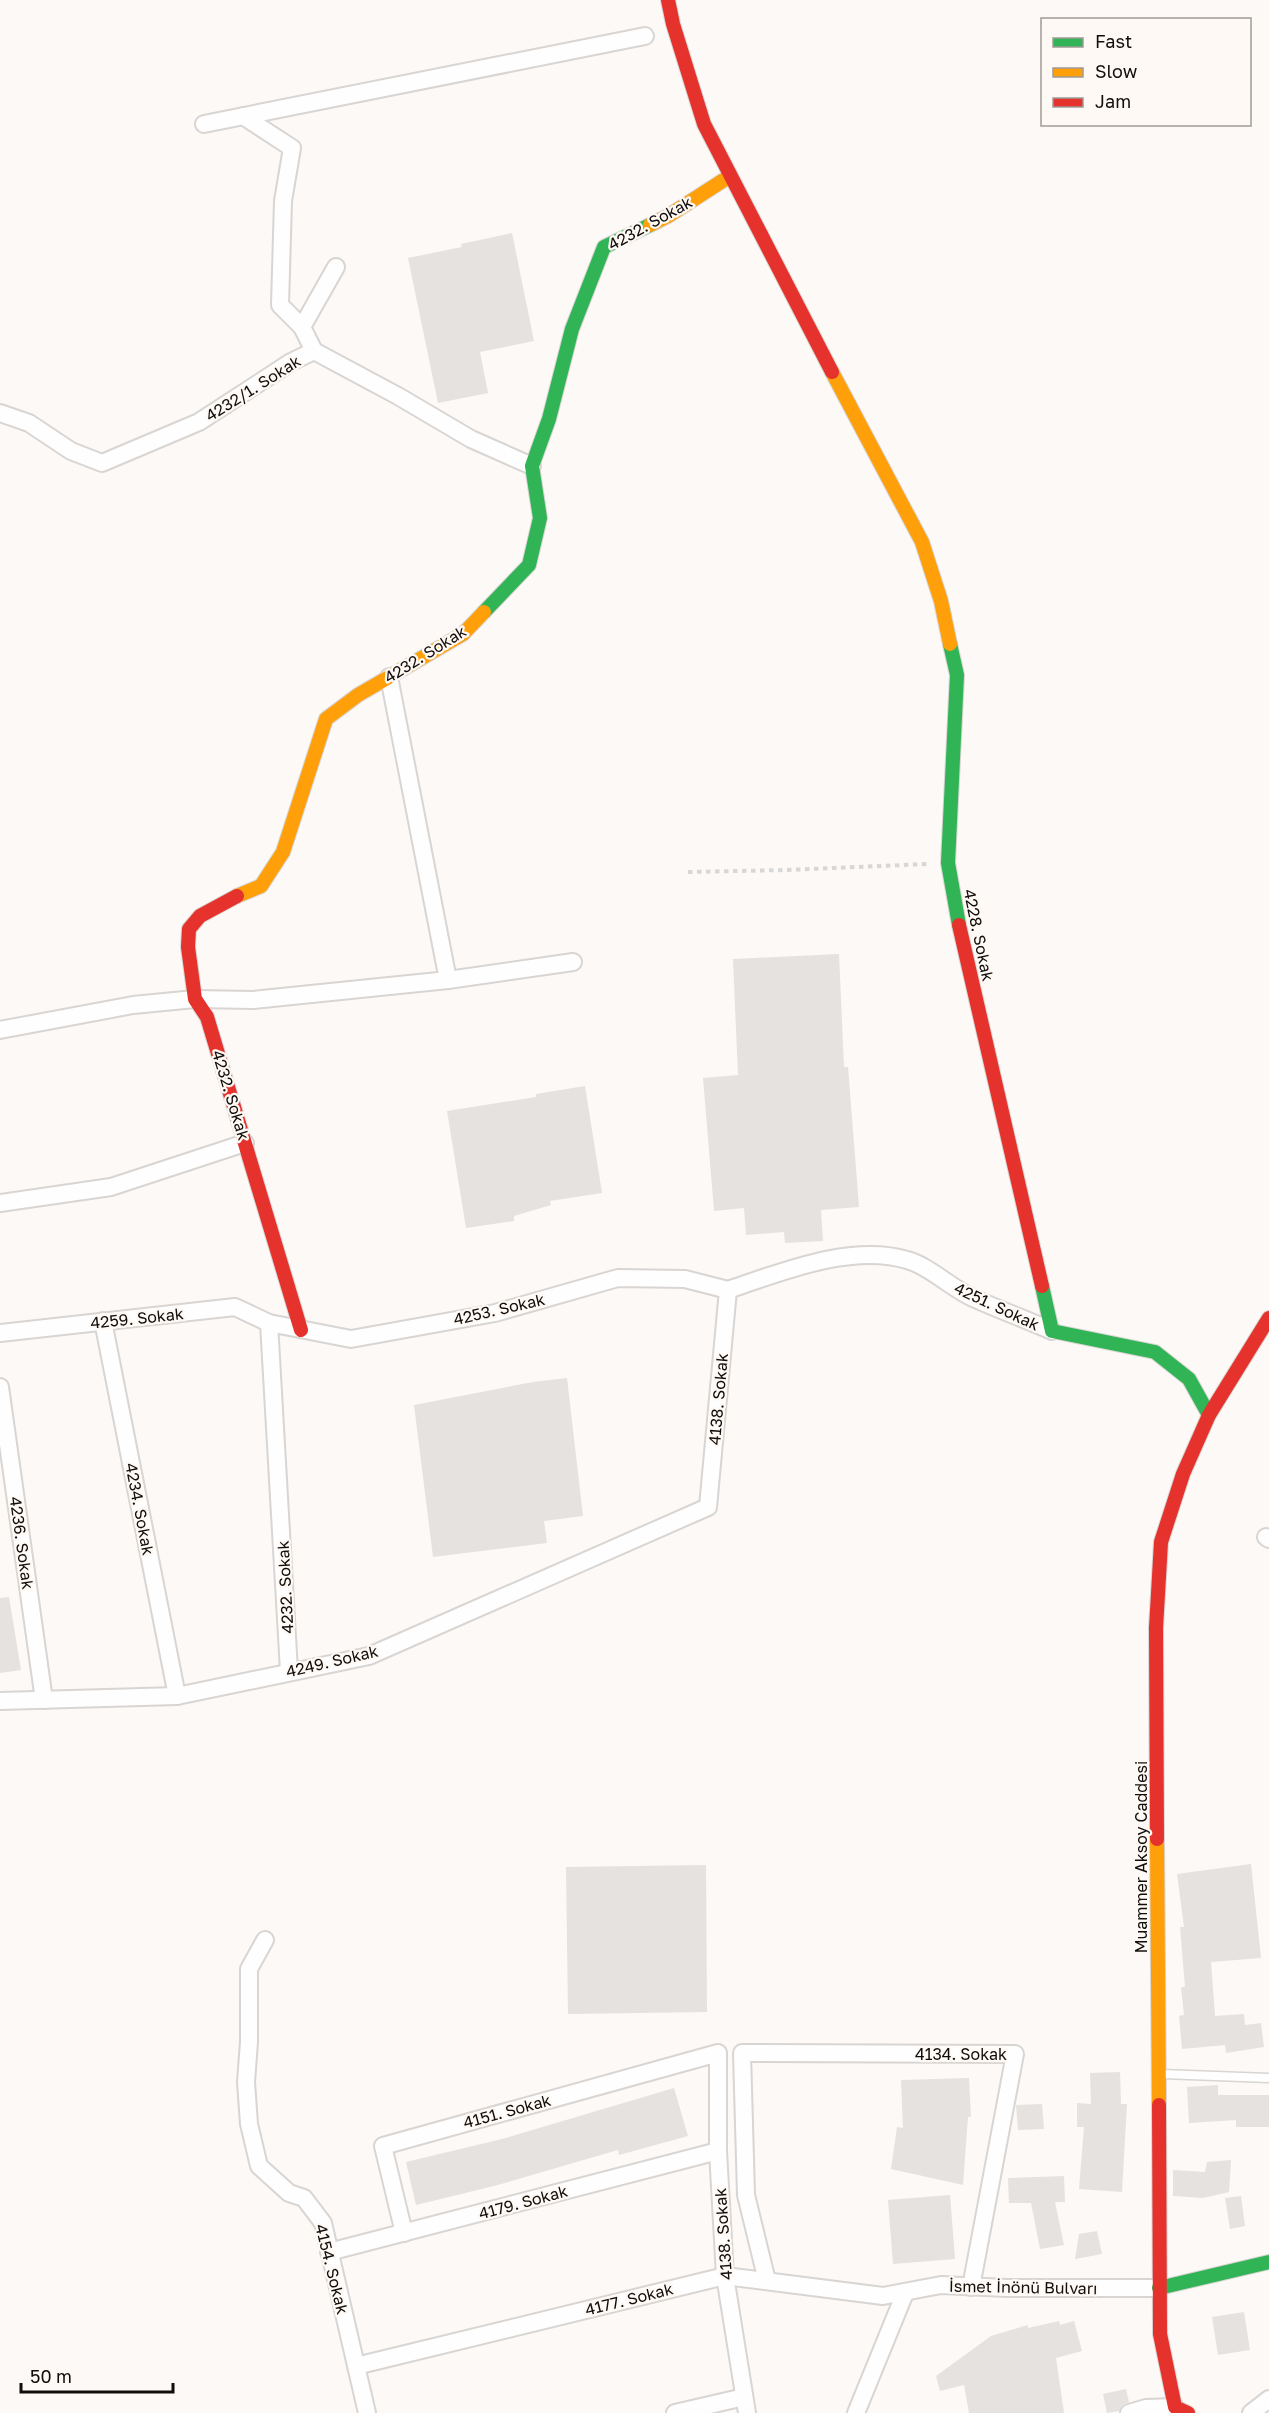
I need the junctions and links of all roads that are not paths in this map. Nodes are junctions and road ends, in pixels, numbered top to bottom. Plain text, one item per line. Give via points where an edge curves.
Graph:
1 (668, 0) edge
2 (645, 36) dead end
3 (243, 116) junction
4 (204, 124) dead end
5 (730, 176) junction
6 (336, 267) dead end
7 (302, 327) junction
8 (314, 351) junction
9 (0, 413) edge
10 (532, 466) junction
11 (389, 677) junction
12 (573, 962) dead end
13 (448, 980) junction
14 (195, 999) junction
15 (0, 1030) edge
16 (245, 1143) junction
17 (0, 1203) edge
18 (728, 1290) junction
19 (1269, 1318) edge
20 (103, 1321) junction
21 (270, 1323) junction
22 (301, 1330) junction
23 (1052, 1331) junction
24 (0, 1333) edge
25 (0, 1387) edge
26 (1209, 1415) junction
27 (708, 1507) joint
28 (290, 1671) junction
29 (177, 1696) junction
30 (44, 1700) junction
31 (0, 1701) edge
32 (265, 1940) dead end
33 (718, 2053) joint
34 (1158, 2074) junction
35 (1269, 2078) edge
36 (718, 2151) junction
37 (404, 2233) junction
38 (329, 2252) junction
39 (1269, 2262) edge
40 (724, 2276) junction
41 (767, 2281) junction
42 (971, 2288) junction
43 (1159, 2288) junction
44 (905, 2293) junction
45 (356, 2366) junction
46 (1269, 2399) edge
47 (746, 2405) edge
48 (1179, 2411) edge
49 (367, 2413) edge
50 (675, 2413) edge
51 (856, 2413) edge
52 (1129, 2413) edge
53 (1251, 2413) edge

1 - 5 street via 704,124
2 - 3 street
3 - 4 street
3 - 7 street via 292,148 283,201 280,305
5 - 10 street, 4232. Sokak via 668,216 604,247 572,329 549,419
5 - 23 street, 4228. Sokak via 922,542 941,600 957,675 948,863
6 - 7 street
7 - 8 street
8 - 9 street, 4232/1. Sokak via 199,422 102,463 71,451 29,423
8 - 10 street, 4232/1. Sokak via 471,439
10 - 11 street, 4232. Sokak via 540,518 529,565 463,634
11 - 13 street
11 - 14 street, 4232. Sokak via 326,719 283,852 261,886 219,904 189,929
12 - 13 street
13 - 14 street via 253,1000
14 - 15 street via 133,1005
14 - 16 street, 4232. Sokak via 207,1017
16 - 17 street via 111,1187
16 - 22 street, 4232. Sokak
18 - 22 street, 4253. Sokak via 685,1279 618,1278 495,1312 351,1339
18 - 23 street, 4251. Sokak via 837,1258 882,1254 910,1260 970,1296
18 - 27 street, 4138. Sokak
19 - 26 street, Muammer Aksoy Caddesi
20 - 21 street, 4259. Sokak via 235,1307
20 - 24 street, 4259. Sokak
20 - 29 street, 4234. Sokak
21 - 22 street, 4253. Sokak
21 - 28 street, 4232. Sokak
23 - 26 street, 4251. Sokak via 1155,1352 1189,1379
25 - 30 street, 4236. Sokak
26 - 34 street, Muammer Aksoy Caddesi via 1183,1474 1161,1542 1156,1628
27 - 28 street, 4249. Sokak via 369,1656
28 - 29 street, 4249. Sokak
29 - 30 street, 4249. Sokak
30 - 31 street, 4249. Sokak
32 - 38 street, 4154. Sokak via 249,1969 249,2124 259,2166 289,2193 304,2198 323,2223
33 - 36 street, 4138. Sokak
33 - 37 street, 4151. Sokak via 383,2146
34 - 35 lane
34 - 43 street, Muammer Aksoy Caddesi
36 - 37 street, 4179. Sokak
36 - 40 street, 4138. Sokak
37 - 38 street, 4179. Sokak
38 - 45 street, 4154. Sokak
39 - 43 street, İsmet İnönü Bulvarı
40 - 41 street, 4177. Sokak
40 - 45 street, 4177. Sokak
40 - 47 street, 4138. Sokak
41 - 42 street, 4134. Sokak via 746,2195 742,2053 1015,2054
41 - 44 street, 4177. Sokak via 883,2296
42 - 43 street, İsmet İnönü Bulvarı
42 - 44 street, İsmet İnönü Bulvarı via 941,2285
43 - 48 street, Muammer Aksoy Caddesi via 1160,2334
44 - 51 street
45 - 49 street, 4154. Sokak
46 - 53 street
47 - 50 street
48 - 52 street via 1146,2408

